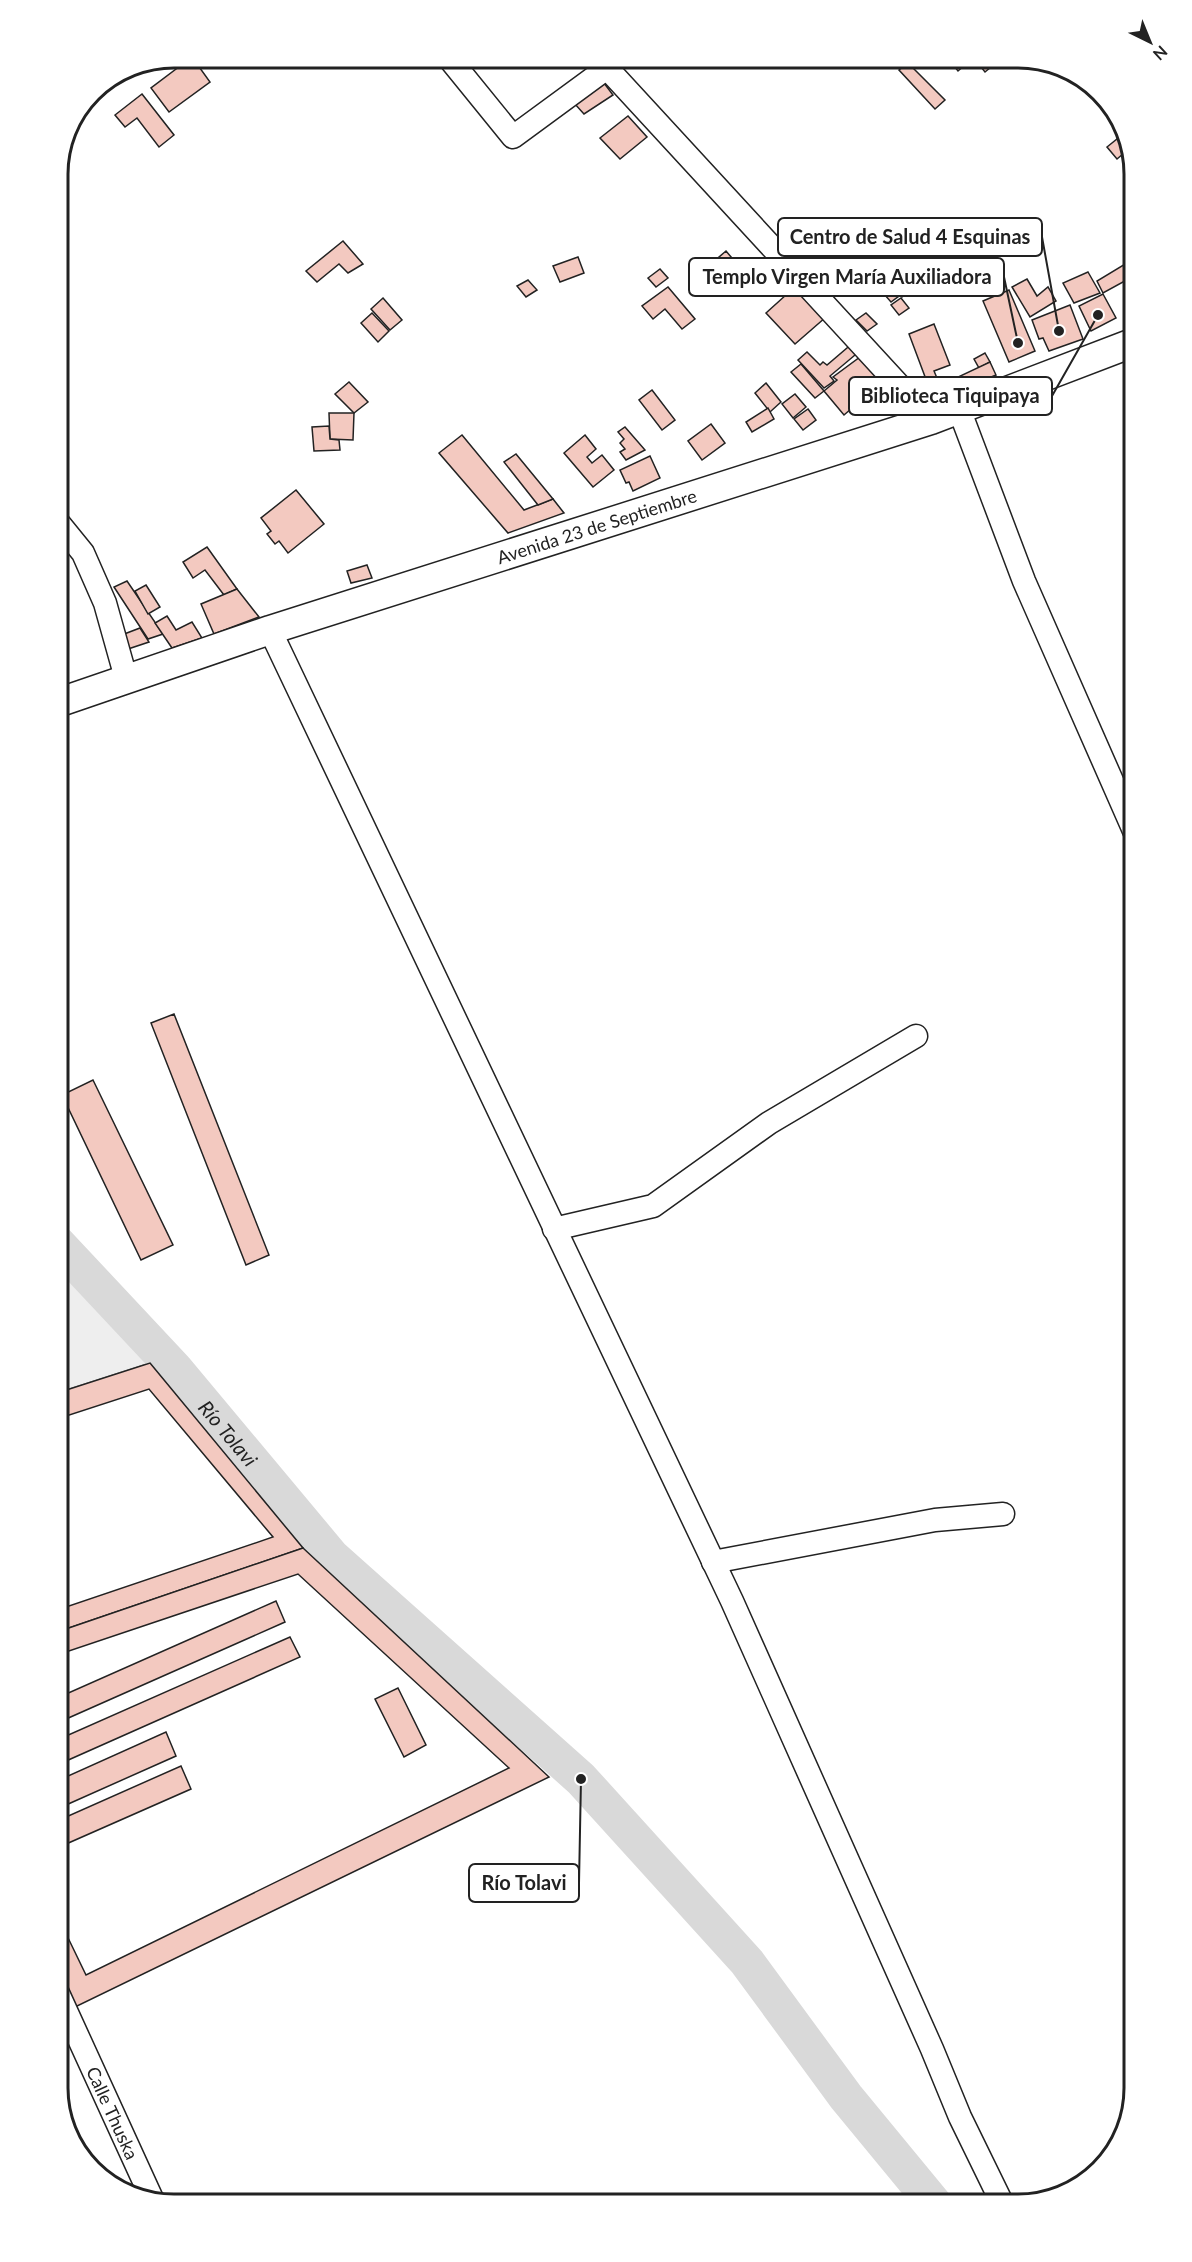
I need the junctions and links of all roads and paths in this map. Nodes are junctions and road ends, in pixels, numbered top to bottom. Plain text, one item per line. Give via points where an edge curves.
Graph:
1 (457, 68) edge
2 (604, 68) edge
3 (615, 68) edge
4 (1124, 346) edge
5 (959, 409) junction
6 (931, 420) junction
7 (68, 536) edge
8 (270, 630) junction
9 (126, 678) junction
10 (68, 699) edge
11 (1124, 808) edge
12 (916, 1036) dead end
13 (554, 1229) junction
14 (1003, 1514) dead end
15 (713, 1562) junction
16 (68, 2015) edge
17 (149, 2191) edge
18 (998, 2194) edge

1 - 2 street via 513,137
3 - 6 street
4 - 5 main road, Avenida 23 de Septiembre
5 - 6 main road, Avenida 23 de Septiembre
5 - 11 street via 1024,581
6 - 8 main road, Avenida 23 de Septiembre
7 - 9 street via 82,553 105,603
8 - 9 main road, Avenida 23 de Septiembre
8 - 13 street
9 - 10 main road, Avenida 23 de Septiembre
12 - 13 street via 769,1123 652,1206
13 - 15 street
14 - 15 street via 934,1520
15 - 18 street
16 - 17 street, Calle Thuska

